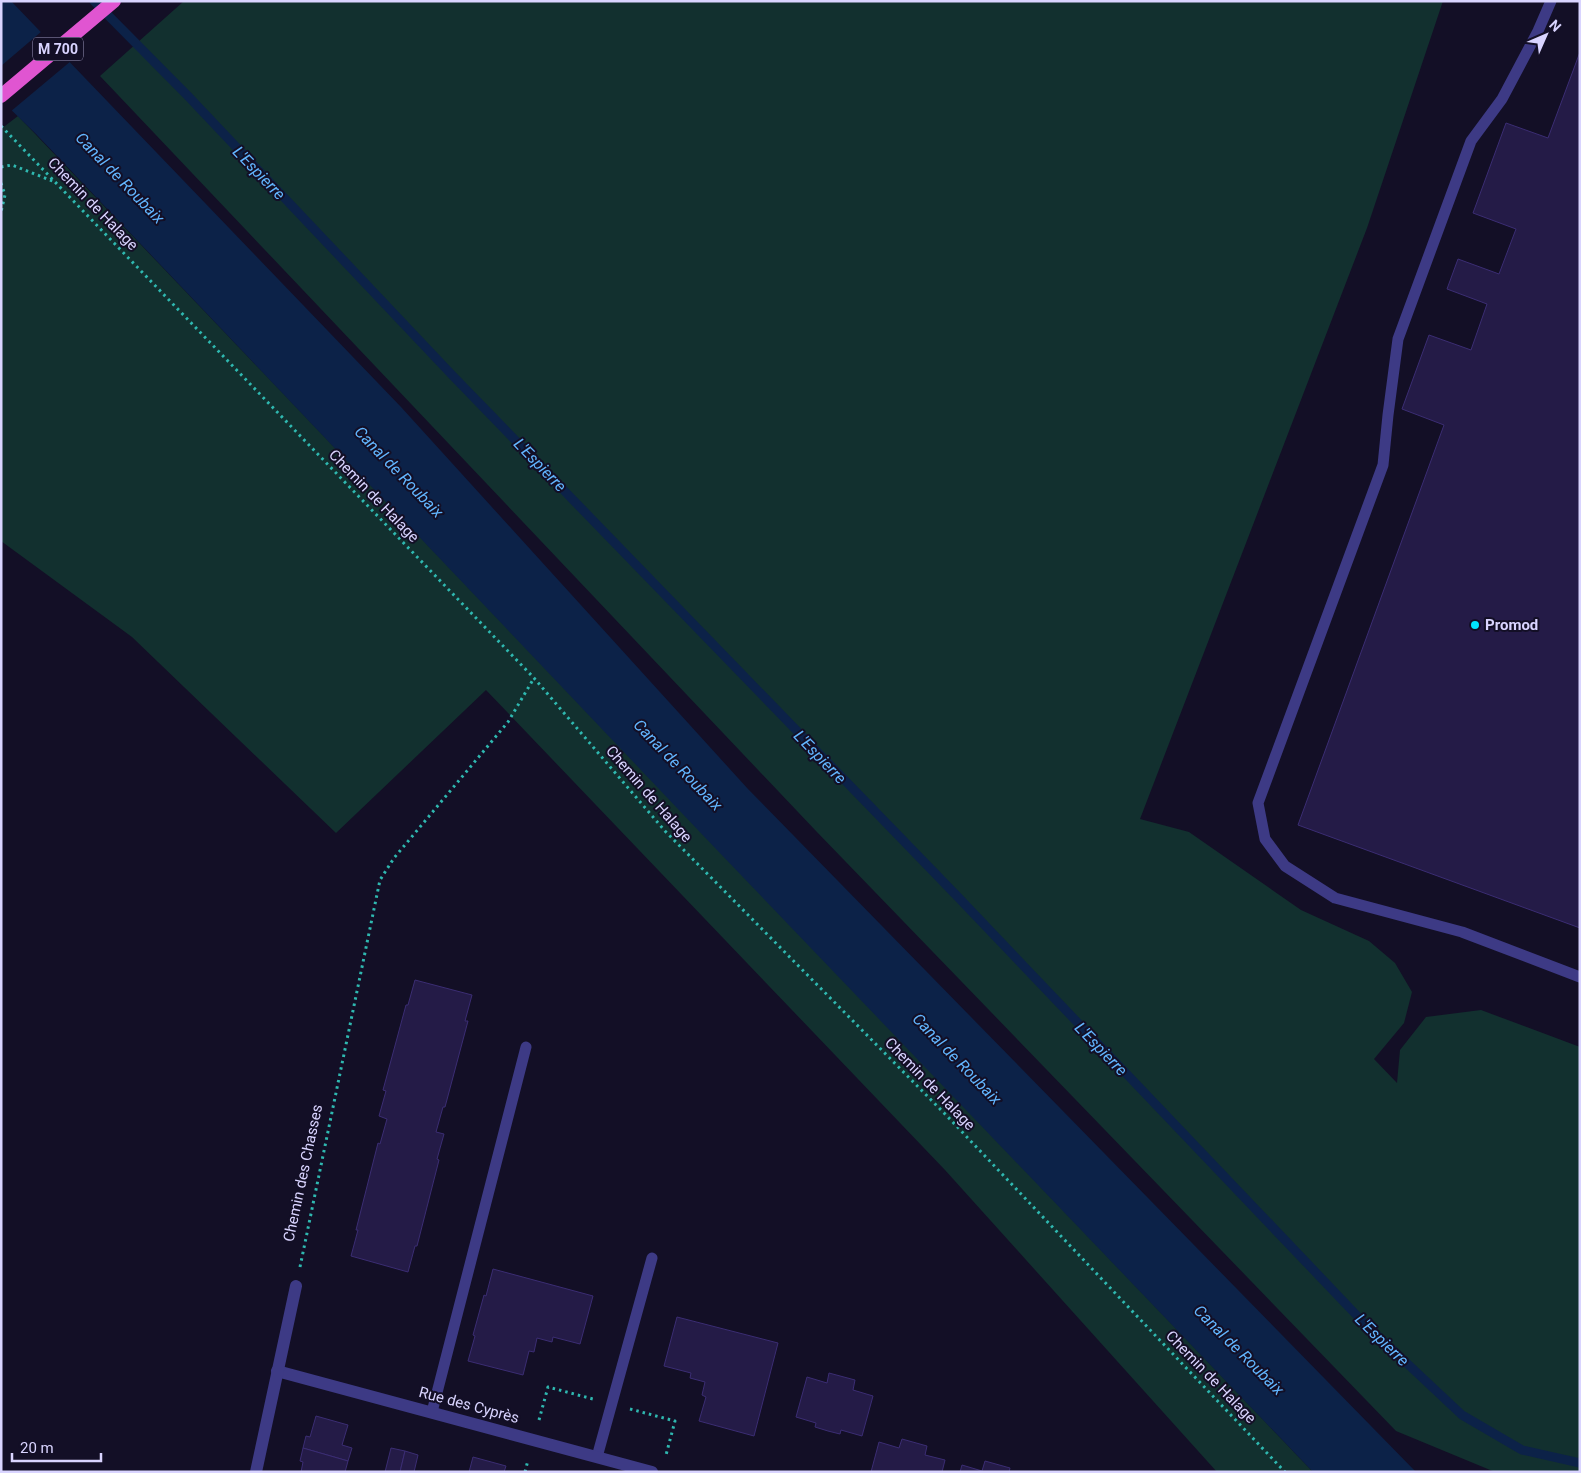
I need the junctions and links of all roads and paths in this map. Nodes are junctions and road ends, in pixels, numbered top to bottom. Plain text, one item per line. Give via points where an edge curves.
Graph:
1 (114, 1) edge
2 (1551, 1) edge
3 (1, 96) edge
4 (1, 126) edge
5 (1, 167) edge
6 (1, 183) edge
7 (57, 183) junction
8 (1, 212) edge
9 (534, 678) junction
10 (1580, 977) edge
11 (526, 1047) dead end
12 (652, 1258) dead end
13 (296, 1286) joint
14 (278, 1371) junction
15 (432, 1412) junction
16 (596, 1457) junction
17 (256, 1472) edge
18 (652, 1472) edge
19 (1286, 1472) edge

1 - 3 highway, M 700
2 - 10 lane via 1502,99 1471,141 1398,339 1384,465 1258,803 1265,839 1285,866 1335,898 1462,932
4 - 7 path, Chemin de Halage
5 - 7 path via 12,166
6 - 8 path via 5,195
7 - 9 path, Chemin de Halage
9 - 13 path, Chemin des Chasses via 508,722 394,858 380,880
9 - 19 path, Chemin de Halage via 665,831 946,1115
11 - 15 lane
12 - 16 lane
13 - 14 street
14 - 15 street, Rue des Cyprès
14 - 17 street
15 - 16 street, Rue des Cyprès
16 - 18 street, Rue des Cyprès

